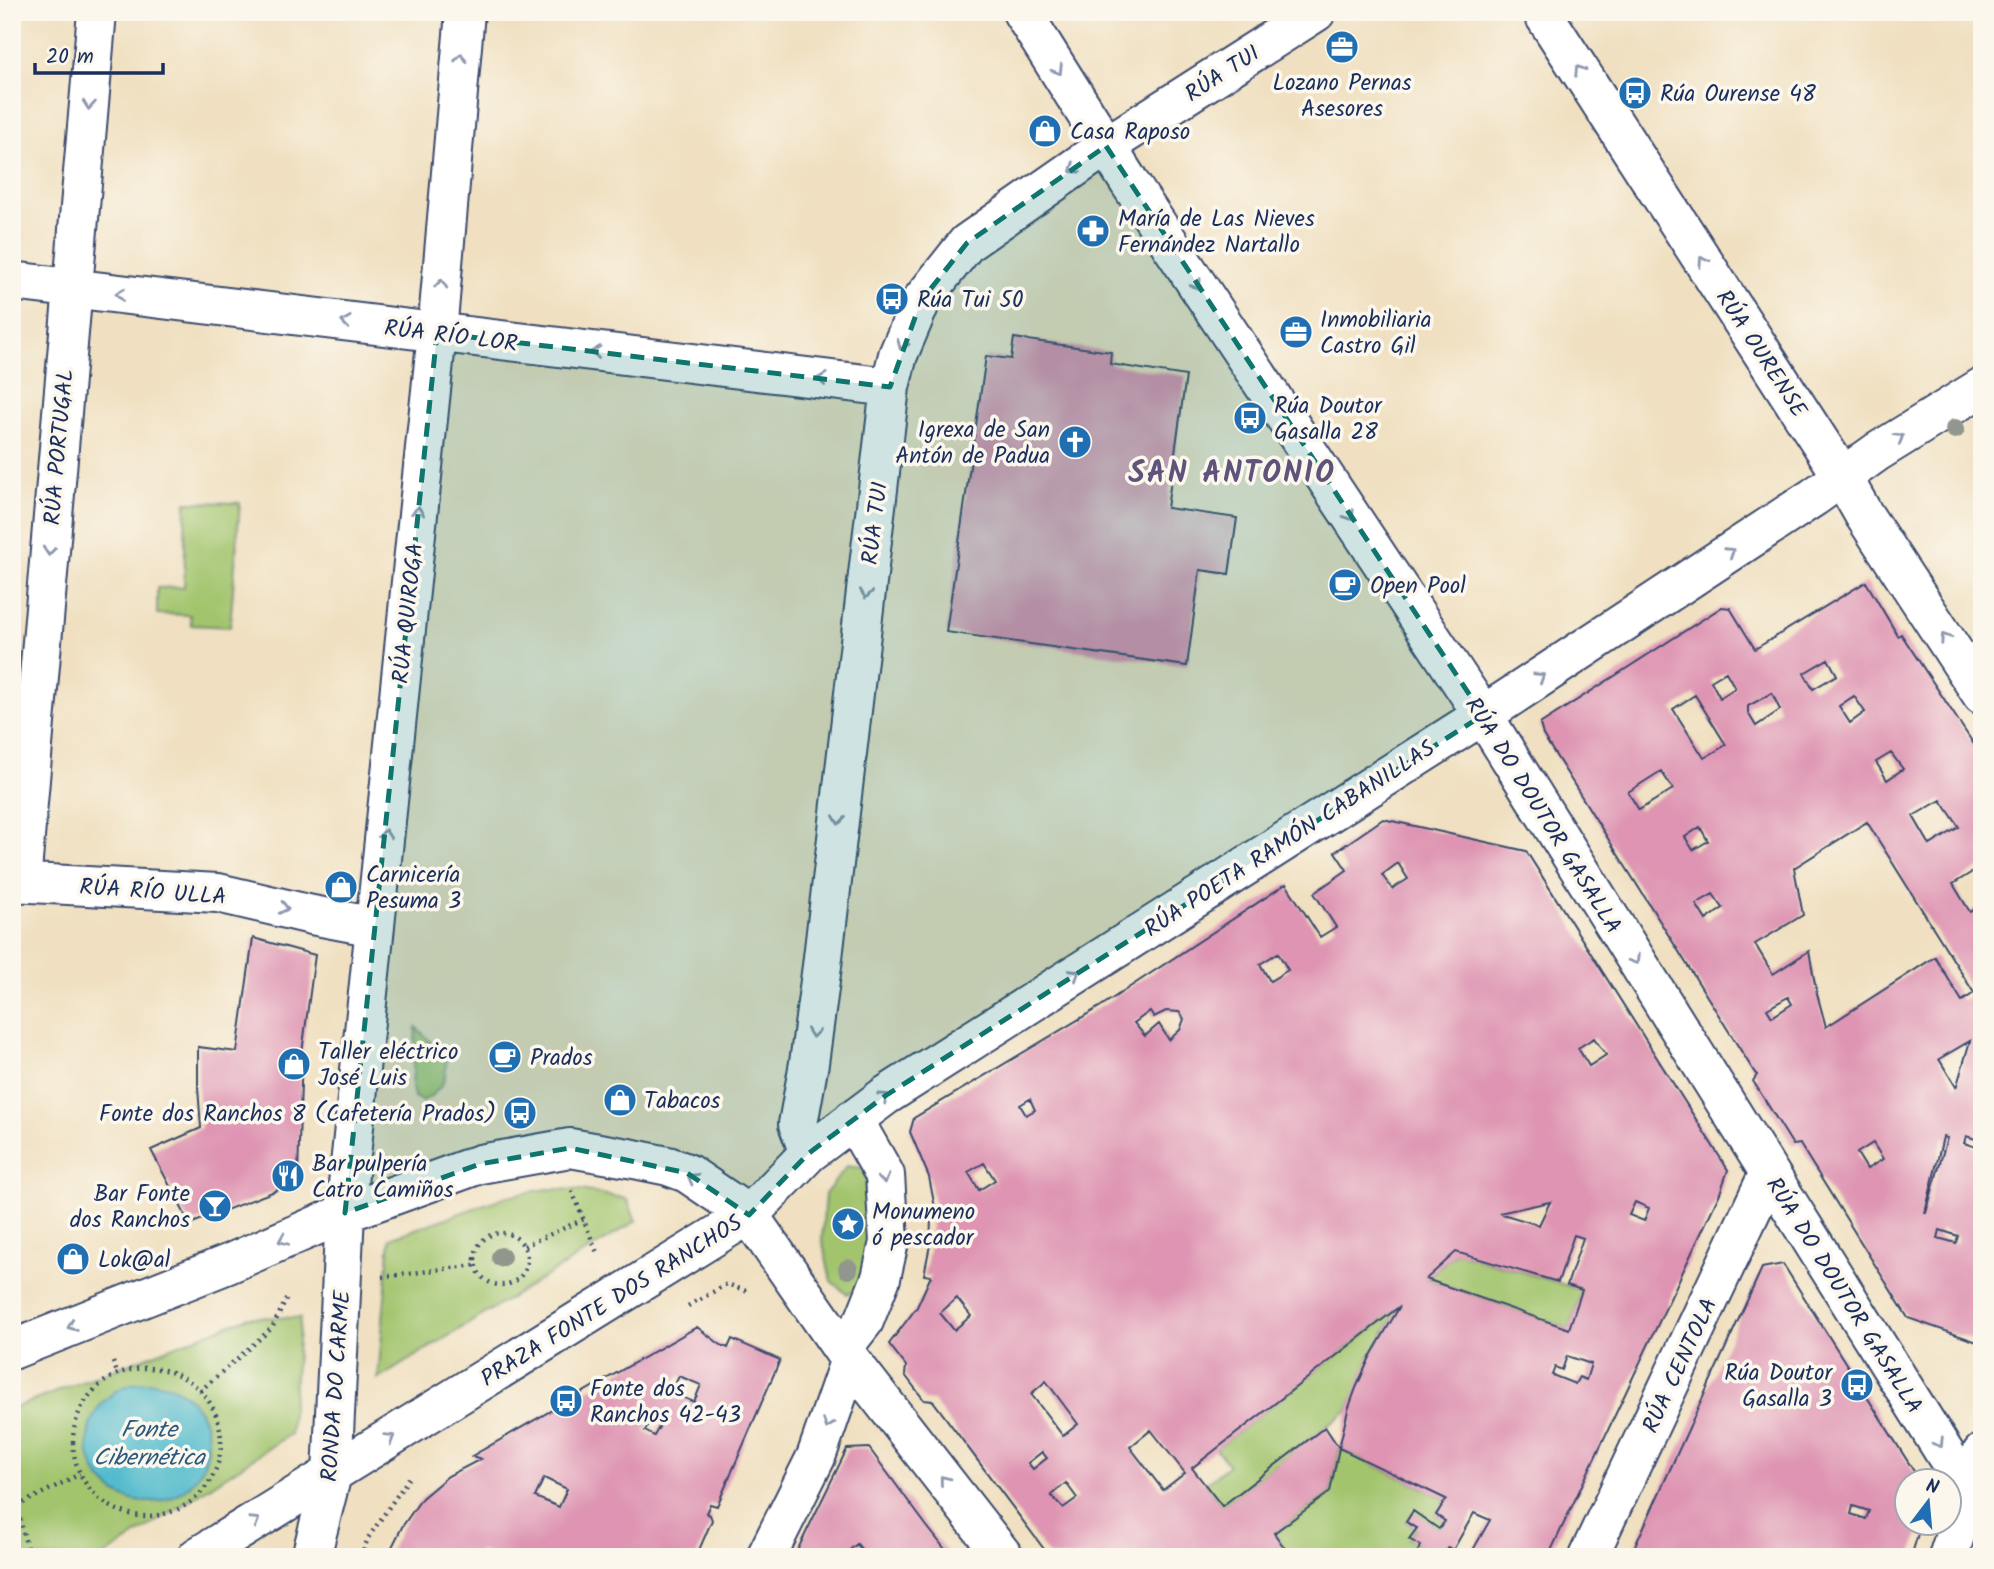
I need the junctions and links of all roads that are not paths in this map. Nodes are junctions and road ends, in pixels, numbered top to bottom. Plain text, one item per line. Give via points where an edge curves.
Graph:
1 (97, 12) edge
2 (465, 12) edge
3 (1022, 12) edge
4 (1316, 12) edge
5 (1542, 12) edge
6 (1106, 146) junction
7 (12, 281) edge
8 (72, 287) junction
9 (436, 333) junction
10 (890, 387) junction
11 (1982, 387) edge
12 (1842, 476) junction
13 (1982, 695) edge
14 (1483, 715) junction
15 (16, 883) edge
16 (375, 927) junction
17 (853, 1119) junction
18 (810, 1153) junction
19 (1769, 1173) junction
20 (345, 1213) junction
21 (749, 1215) junction
22 (12, 1350) edge
23 (846, 1354) junction
24 (1982, 1453) edge
25 (332, 1474) junction
26 (1969, 1492) junction
27 (197, 1557) edge
28 (311, 1557) edge
29 (766, 1557) edge
30 (1004, 1557) edge
31 (1588, 1557) edge
32 (1948, 1557) edge

1 -> 8 street, RÚA PORTUGAL
9 -> 2 street, RÚA QUIROGA
3 -> 6 street, RÚA DO DOUTOR GASALLA
4 - 6 street, RÚA TUI
12 -> 5 street, RÚA OURENSE
6 -> 10 street, RÚA TUI via 967,243 921,301
6 -> 14 street, RÚA DO DOUTOR GASALLA
7 - 8 street, RÚA RÍO LOR
9 -> 8 street, RÚA RÍO LOR
8 -> 15 street, RÚA PORTUGAL
10 -> 9 street, RÚA RÍO LOR
16 -> 9 street, RÚA QUIROGA
10 -> 18 street, RÚA TUI via 822,965 797,1124
12 -> 11 street, RÚA POETA RAMÓN CABANILLAS
13 -> 12 street, RÚA OURENSE
14 -> 12 street, RÚA POETA RAMÓN CABANILLAS
17 -> 14 street, RÚA POETA RAMÓN CABANILLAS
14 -> 19 street, RÚA DO DOUTOR GASALLA
15 -> 16 street, RÚA RÍO ULLA via 218,892
16 - 20 street, RÚA QUIROGA
17 - 18 street, RÚA POETA RAMÓN CABANILLAS
17 -> 23 street via 885,1175 889,1242 881,1278
18 - 21 street, RÚA POETA RAMÓN CABANILLAS
19 -> 26 street, RÚA DO DOUTOR GASALLA
19 - 31 street, RÚA CENTOLA
21 -> 20 street, PRAZA FONTE DOS RANCHOS via 688,1174 646,1161 570,1148 480,1164
20 -> 22 street, PRAZA FONTE DOS RANCHOS
20 - 25 street, RONDA DO CARME
21 - 23 street
25 -> 21 street, PRAZA FONTE DOS RANCHOS
23 -> 29 street via 816,1457
30 -> 23 street
24 - 26 street
27 -> 25 street, PRAZA FONTE DOS RANCHOS
25 - 28 street, RONDA DO CARME
26 - 32 street

